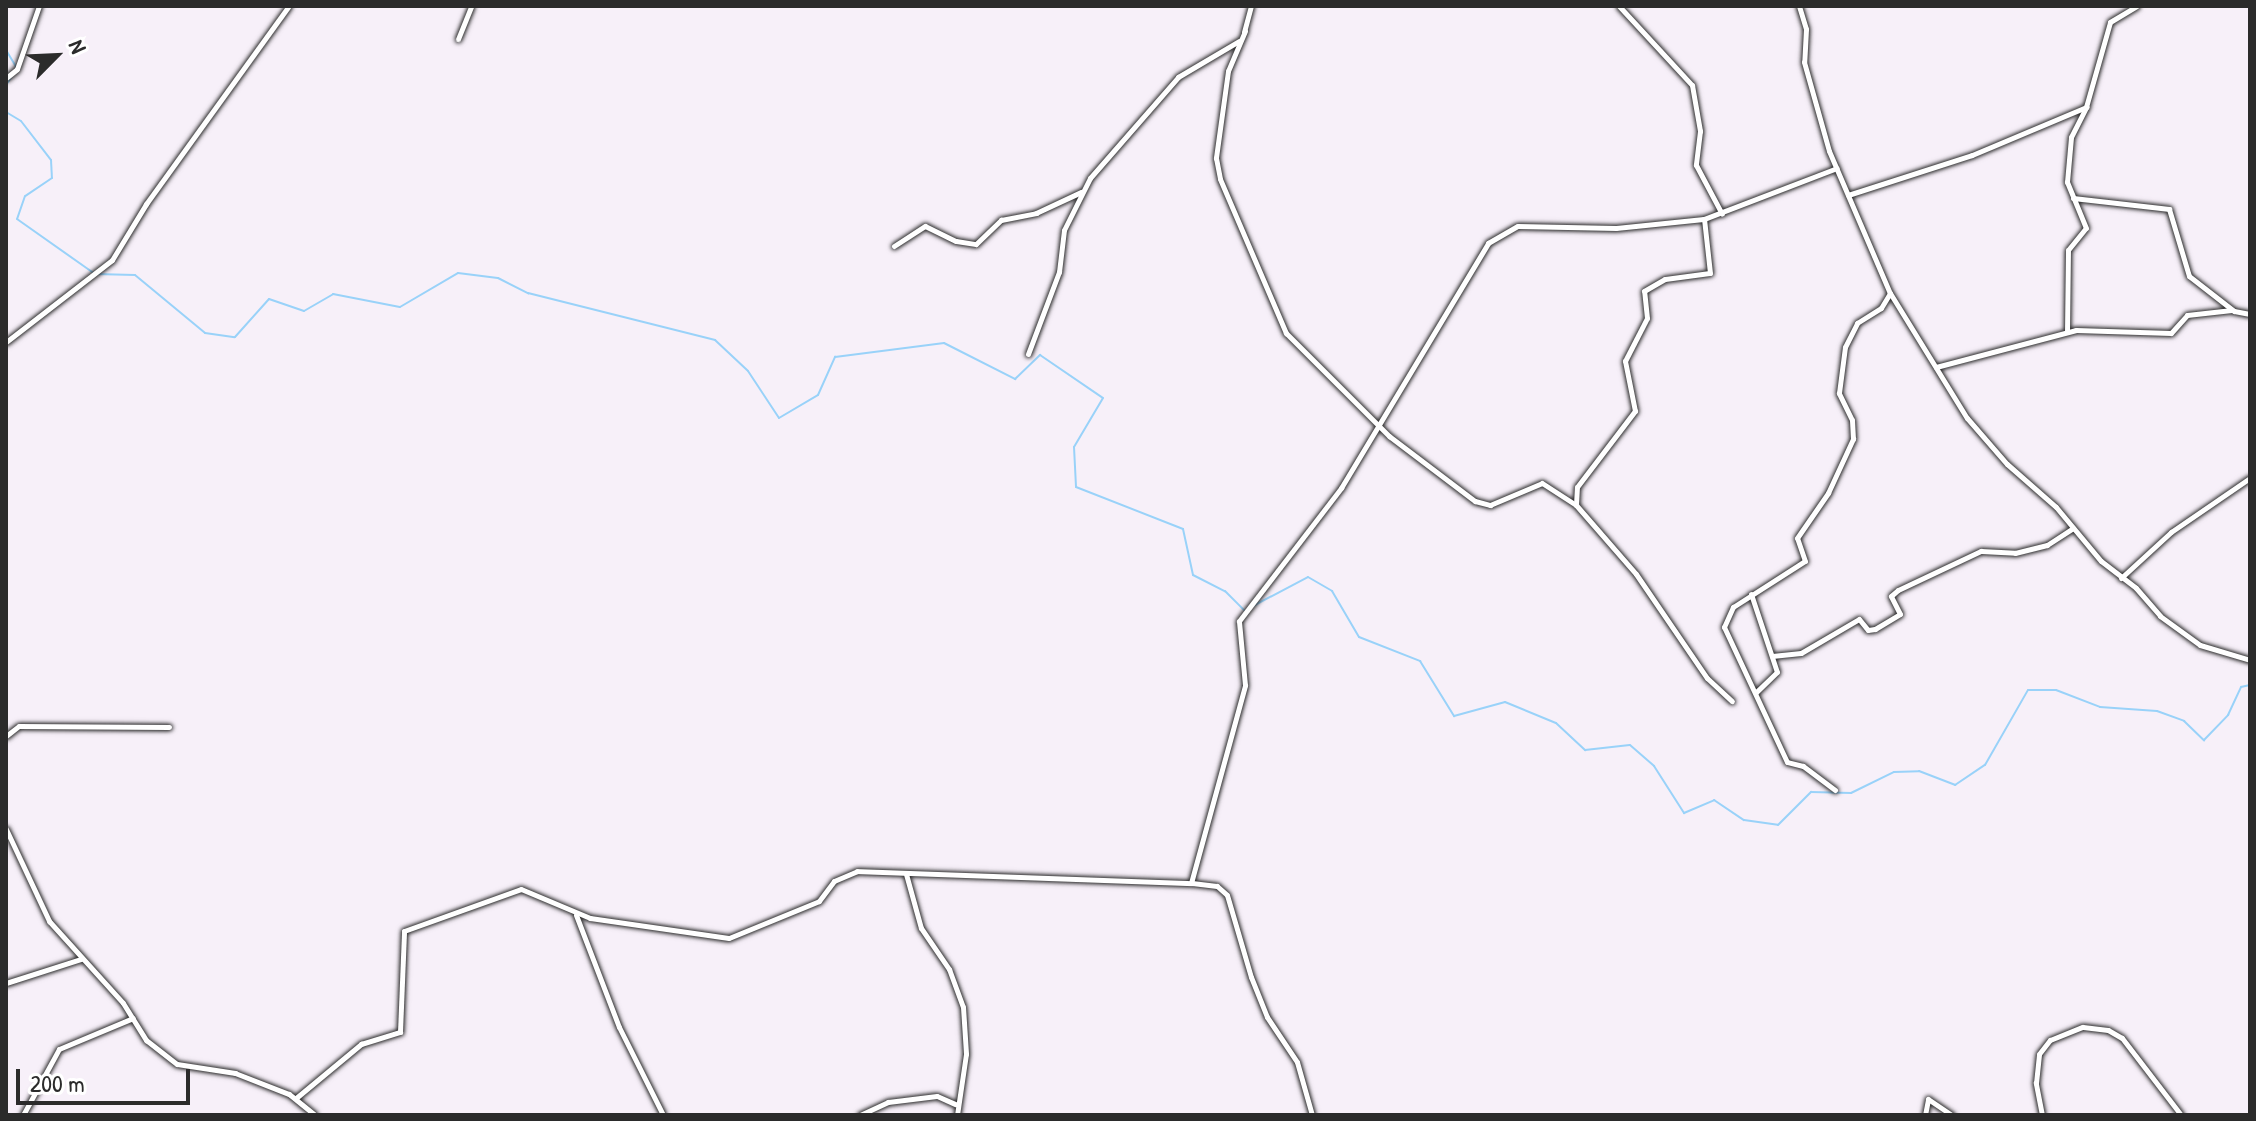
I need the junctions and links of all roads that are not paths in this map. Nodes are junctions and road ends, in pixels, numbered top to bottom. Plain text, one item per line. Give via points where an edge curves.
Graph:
1 (39, 6) edge
2 (289, 6) edge
3 (471, 6) edge
4 (1251, 6) edge
5 (1619, 6) edge
6 (1799, 6) edge
7 (2137, 6) edge
8 (1245, 31) junction
9 (458, 39) dead end
10 (6, 78) edge
11 (2086, 107) junction
12 (1837, 168) junction
13 (1082, 191) junction
14 (1848, 195) junction
15 (2072, 198) junction
16 (1722, 214) junction
17 (1704, 219) junction
18 (894, 246) dead end
19 (1890, 293) junction
20 (2232, 310) junction
21 (2250, 314) edge
22 (2067, 332) junction
23 (6, 342) edge
24 (1028, 354) dead end
25 (1936, 367) junction
26 (1379, 423) junction
27 (2250, 478) edge
28 (1576, 505) junction
29 (2073, 528) junction
30 (2121, 578) junction
31 (1751, 594) junction
32 (1772, 656) junction
33 (2250, 660) edge
34 (1756, 692) junction
35 (1732, 701) dead end
36 (169, 727) dead end
37 (6, 736) edge
38 (1835, 790) dead end
39 (6, 829) edge
40 (906, 874) junction
41 (1191, 883) junction
42 (576, 915) junction
43 (81, 959) junction
44 (6, 983) edge
45 (133, 1018) junction
46 (296, 1098) junction
47 (956, 1104) junction
48 (23, 1115) edge
49 (315, 1115) edge
50 (663, 1115) edge
51 (860, 1115) edge
52 (957, 1115) edge
53 (1312, 1115) edge
54 (1925, 1115) edge
55 (1952, 1115) edge
56 (2042, 1115) edge
57 (2181, 1115) edge

1 - 10 street via 17,69
2 - 23 street via 112,260
3 - 9 street
4 - 8 street
5 - 16 street via 1692,85 1700,131 1696,165
6 - 12 street via 1811,95
7 - 11 street via 2110,22
8 - 13 street via 1230,50 1178,77
8 - 26 street via 1228,71 1217,129 1220,179 1284,329
11 - 14 street via 1972,155
11 - 15 street via 2069,147 2067,182
12 - 14 street
12 - 16 street
13 - 18 street via 1036,213 1001,220 976,244 925,226
13 - 24 street via 1064,230 1059,272
14 - 19 street
15 - 20 street via 2169,209 2189,276
15 - 22 street via 2086,228 2068,250
16 - 17 street
17 - 26 street via 1616,228 1518,226 1499,233 1476,259
17 - 28 street via 1710,273 1665,279 1644,291 1647,318 1625,361 1635,411 1577,487
19 - 25 street
19 - 31 street via 1881,308 1857,323 1845,347 1839,393 1852,420 1853,439 1836,480 1797,538 1805,561
20 - 21 street
20 - 22 street via 2187,315 2171,333 2097,328
22 - 25 street
25 - 29 street via 1983,439
26 - 28 street via 1481,504 1526,493 1542,483
26 - 41 street via 1330,505 1239,621 1245,685
27 - 30 street via 2171,532
28 - 35 street via 1636,574 1707,678
29 - 30 street
29 - 32 street via 2040,547 2015,553 1981,551 1908,585 1891,595 1900,614 1875,629 1868,630 1859,619 1801,653
30 - 33 street via 2200,645
31 - 32 street
31 - 34 street via 1733,607 1724,627
32 - 34 street via 1777,674
34 - 38 street via 1787,762 1803,766
36 - 37 street via 19,726
39 - 43 street via 49,921
40 - 41 street
40 - 42 street via 845,874 819,901 729,938
40 - 47 street via 921,928 949,969 963,1007 966,1054
41 - 53 street via 1217,886 1227,895 1251,977 1267,1017 1297,1062
42 - 46 street via 539,893 521,889 406,930 401,1031 361,1044
42 - 50 street via 619,1027
43 - 44 street
43 - 45 street
45 - 46 street via 146,1040 177,1064 225,1070
45 - 48 street via 59,1049
46 - 49 street
47 - 51 street via 942,1095 888,1102
47 - 52 street
54 - 55 street via 1928,1099
56 - 57 street via 2036,1083 2039,1054 2050,1040 2083,1027 2099,1027 2122,1038

